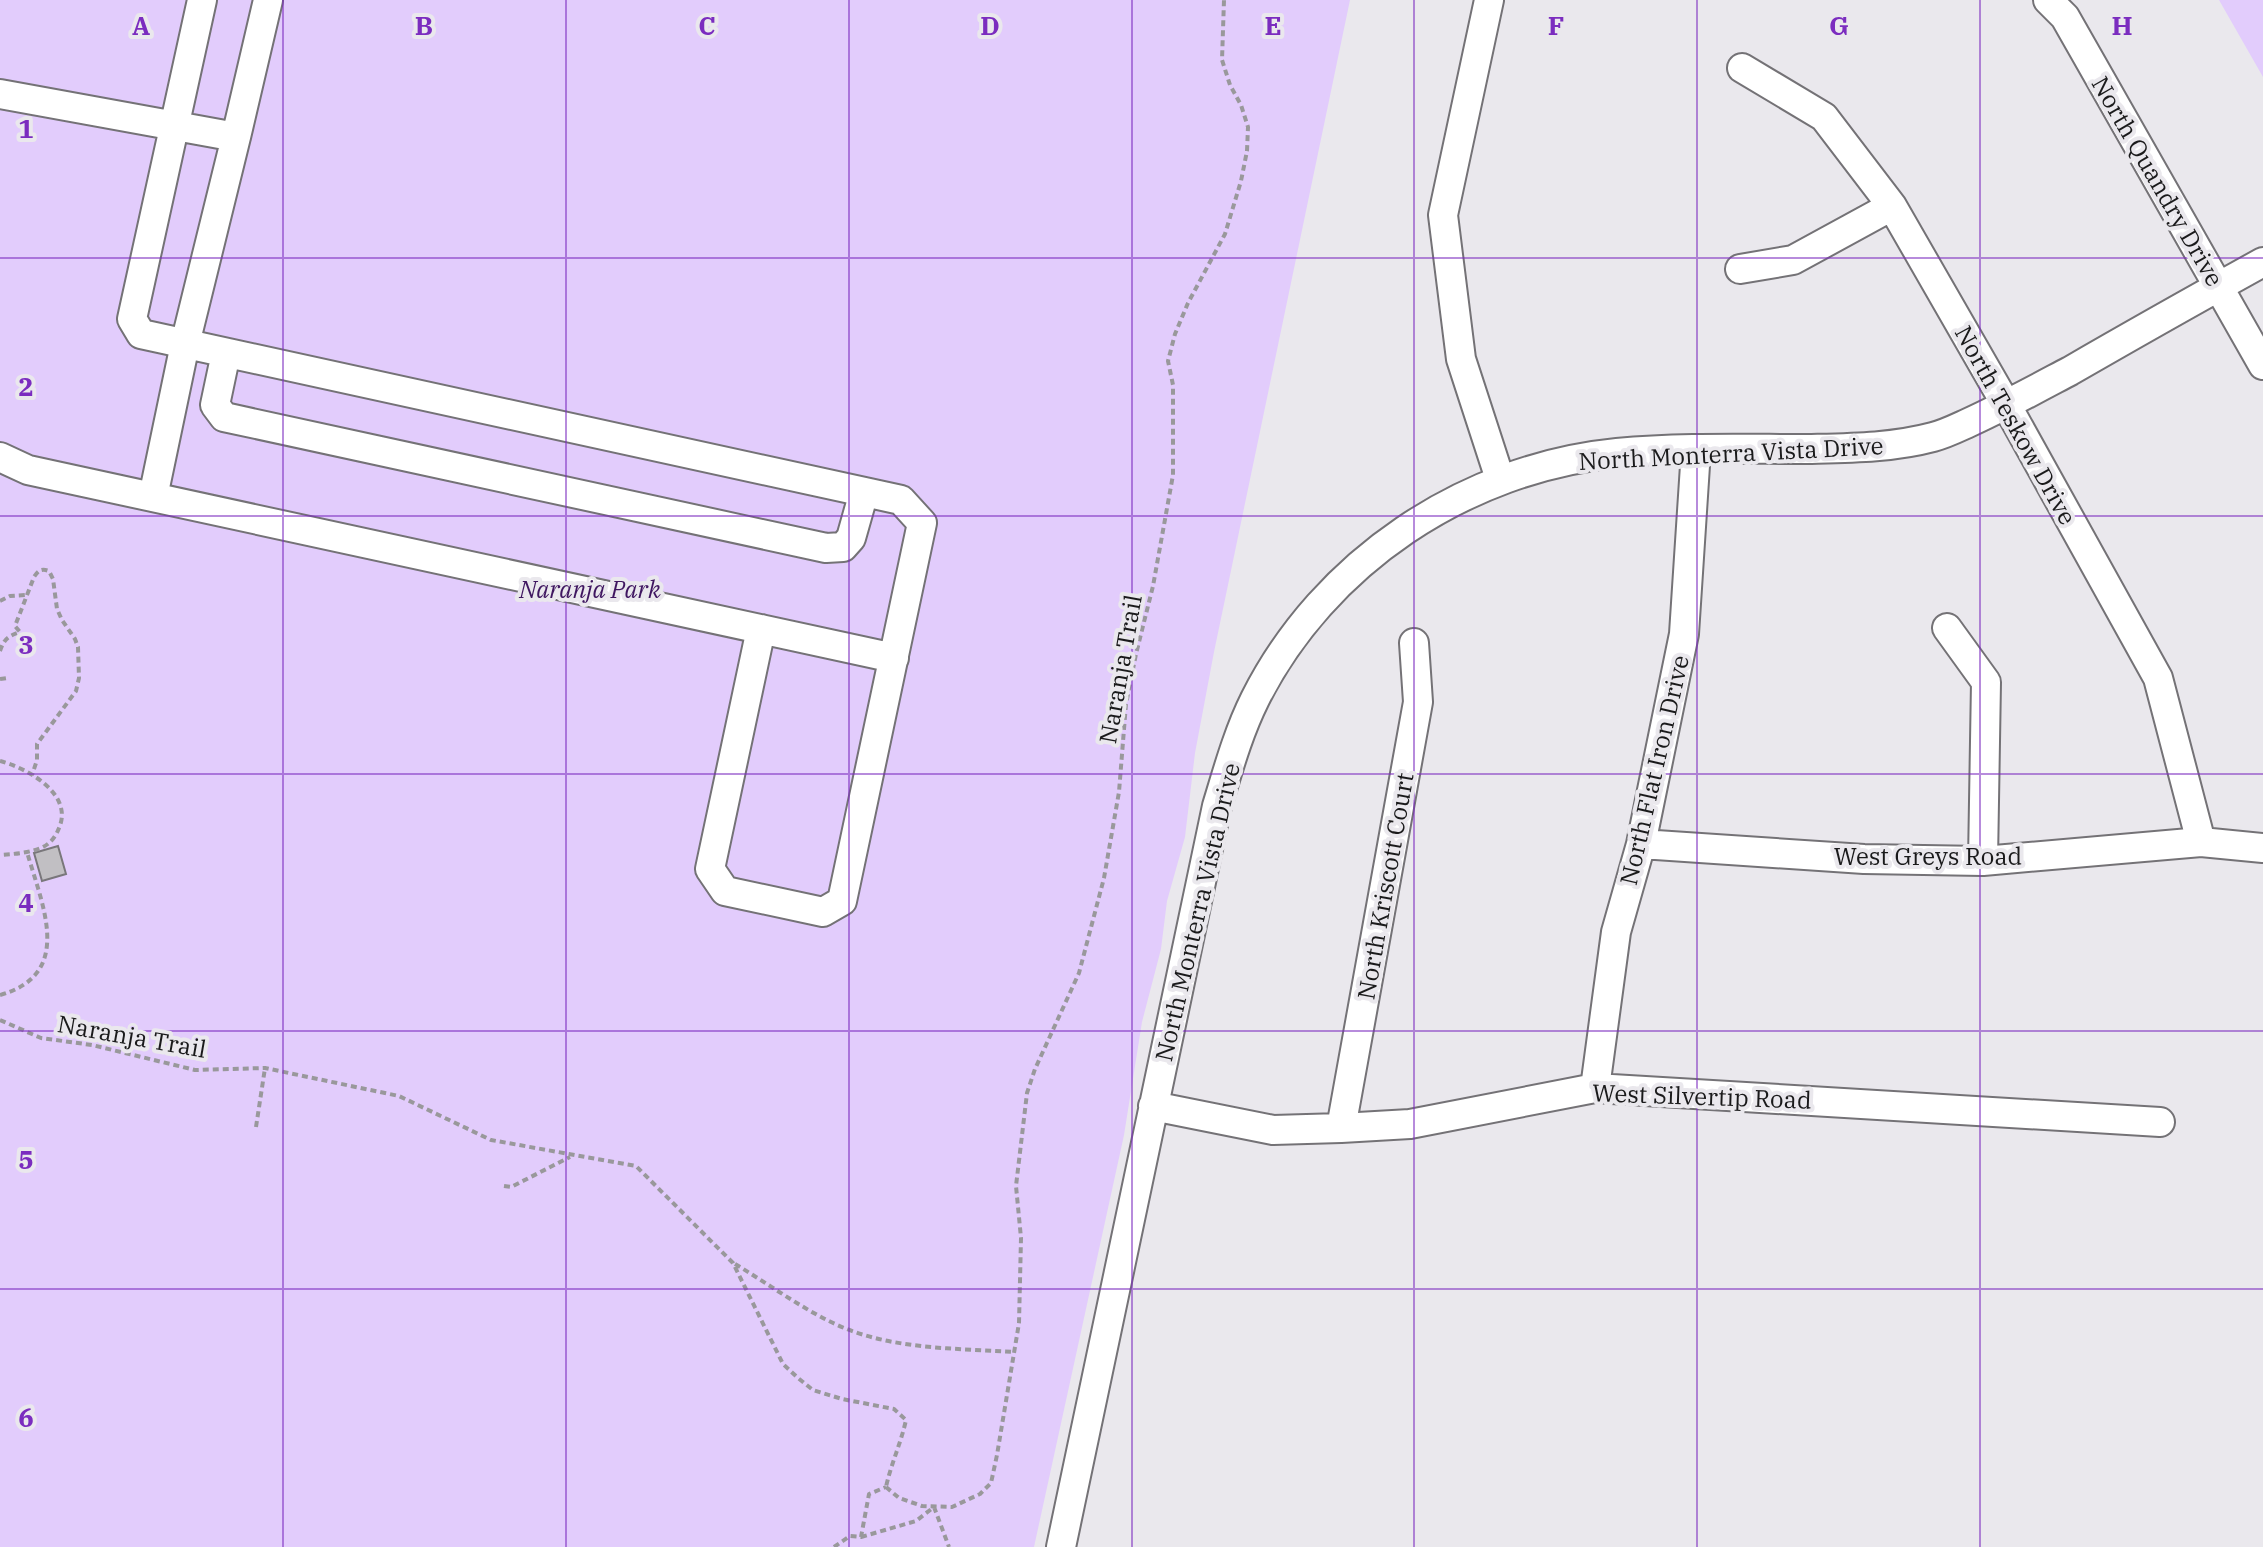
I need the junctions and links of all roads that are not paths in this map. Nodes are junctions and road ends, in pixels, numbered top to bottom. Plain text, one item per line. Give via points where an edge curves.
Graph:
1 (202, 0) edge
2 (268, 0) edge
3 (1489, 0) edge
4 (2048, 0) edge
5 (1742, 68) dead end
6 (0, 94) edge
7 (173, 125) junction
8 (236, 137) junction
9 (1892, 206) junction
10 (2263, 262) edge
11 (1740, 269) dead end
12 (2218, 287) junction
13 (185, 344) junction
14 (226, 353) junction
15 (2263, 365) edge
16 (2007, 406) junction
17 (1696, 450) junction
18 (0, 457) edge
19 (1500, 479) junction
20 (864, 492) junction
21 (153, 497) junction
22 (1947, 628) dead end
23 (761, 629) junction
24 (1414, 643) dead end
25 (894, 658) junction
26 (2201, 842) junction
27 (1641, 844) junction
28 (2263, 848) edge
29 (1983, 861) junction
30 (1595, 1088) junction
31 (1153, 1106) junction
32 (2160, 1122) dead end
33 (1341, 1128) junction
34 (1061, 1547) edge

1 - 7 street
2 - 8 street
3 - 19 street via 1443,215 1461,359
4 - 12 street, North Quandry Drive via 2065,17
5 - 9 street, North Teskow Drive via 1824,117
6 - 7 street
7 - 8 street
7 - 13 street via 132,319 141,334
8 - 13 street
9 - 11 street via 1793,260
9 - 16 street, North Teskow Drive
10 - 12 street, North Monterra Vista Drive
12 - 15 street, North Quandry Drive
12 - 16 street, North Monterra Vista Drive
13 - 14 street
13 - 21 street
14 - 20 street
14 - 20 street via 215,405 224,417 826,548 843,547 851,538
16 - 17 street, North Monterra Vista Drive via 1936,437 1892,445
16 - 26 street, North Teskow Drive via 2158,678
17 - 19 street, North Monterra Vista Drive via 1617,453
17 - 27 street, North Flat Iron Drive via 1684,634
18 - 21 street via 28,470
19 - 31 street, North Monterra Vista Drive via 1451,502 1356,567 1287,645 1255,699 1217,806
20 - 25 street via 901,500 922,523
21 - 23 street
22 - 29 street via 1986,682
23 - 25 street
23 - 25 street via 710,869 725,891 823,912 842,901
24 - 33 street, North Kriscott Court via 1418,702
26 - 28 street, West Greys Road
26 - 29 street, West Greys Road
27 - 29 street, West Greys Road
27 - 30 street, North Flat Iron Drive via 1616,932
30 - 32 street, West Silvertip Road
30 - 33 street, West Silvertip Road via 1410,1124
31 - 33 street, West Silvertip Road via 1273,1130
31 - 34 street, North Monterra Vista Drive

